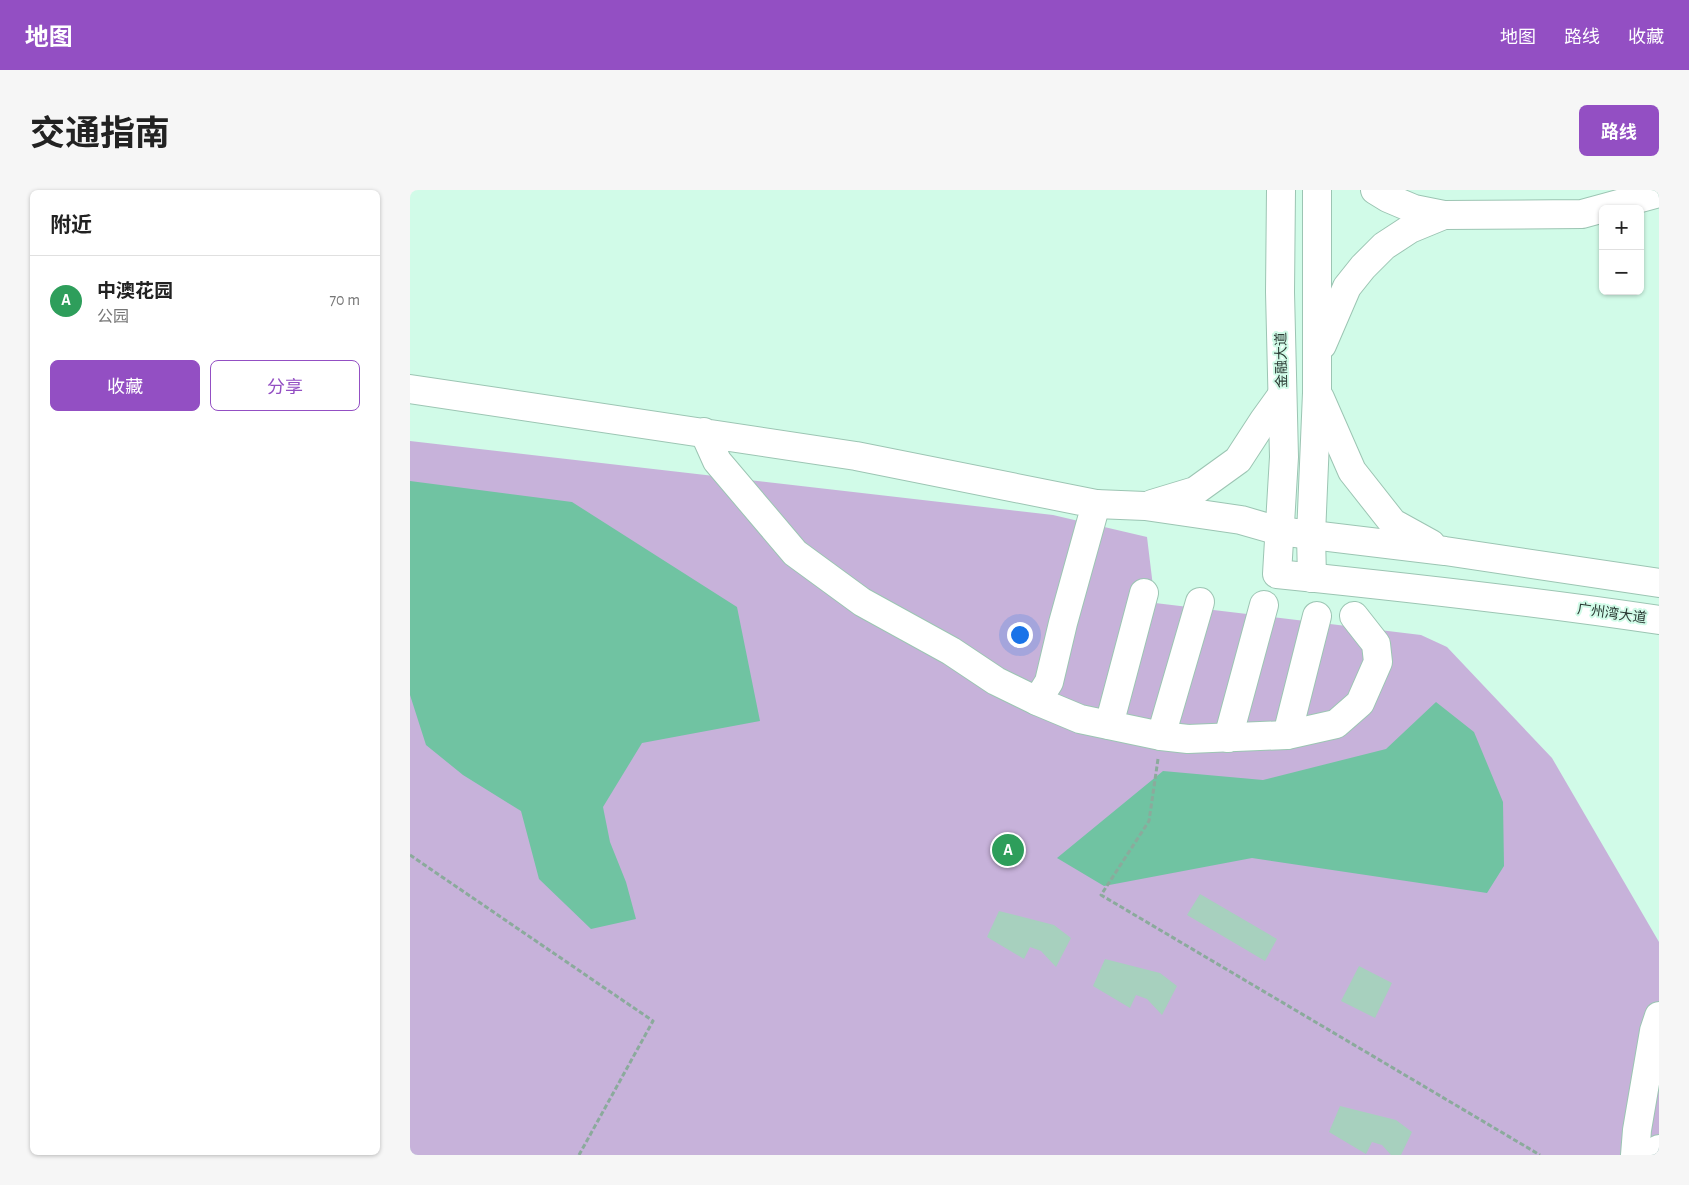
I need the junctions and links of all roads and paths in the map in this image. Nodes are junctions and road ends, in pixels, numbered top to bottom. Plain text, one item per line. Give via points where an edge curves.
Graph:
1 (1281, 190) edge
2 (1317, 190) edge
3 (1375, 190) edge
4 (1659, 193) edge
5 (1444, 215) junction
6 (1318, 356) junction
7 (410, 389) edge
8 (1317, 393) junction
9 (1282, 395) junction
10 (704, 432) junction
11 (1096, 504) junction
12 (1145, 506) junction
13 (1279, 531) junction
14 (1311, 535) junction
15 (1445, 552) junction
16 (1277, 574) joint
17 (1312, 578) junction
18 (1659, 583) edge
19 (1144, 593) dead end
20 (1200, 602) dead end
21 (1264, 605) dead end
22 (1603, 612) junction
23 (1317, 616) dead end
24 (1354, 616) dead end
25 (1659, 620) edge
26 (1659, 637) edge
27 (1037, 701) junction
28 (1109, 725) junction
29 (1286, 735) junction
30 (1161, 736) junction
31 (1228, 738) junction
32 (410, 855) edge
33 (1659, 1016) edge
34 (1659, 1149) edge
35 (579, 1155) edge
36 (1540, 1155) edge
37 (1635, 1155) edge
38 (1658, 1155) edge

1 - 9 street, 金融大道
2 - 6 street
3 - 5 street via 1414,209
4 - 5 street via 1582,214
5 - 6 street via 1410,229 1384,246 1363,267 1347,287
6 - 8 street
7 - 10 street
8 - 14 street
8 - 15 street via 1352,471 1393,523
9 - 12 street via 1238,460 1195,491
9 - 13 street, 金融大道 via 1284,457
10 - 11 street via 856,456
10 - 27 street via 717,461 795,553 862,602 951,651 996,681
11 - 12 street
11 - 27 street via 1049,682
12 - 13 street via 1241,520
13 - 14 street
13 - 16 street, 金融大道
14 - 15 street
14 - 17 street
15 - 18 street
16 - 17 street, 广州湾大道
17 - 22 street, 广州湾大道
19 - 28 street
20 - 30 street
21 - 31 street
22 - 25 street, 广州湾大道
22 - 26 street
23 - 29 street
24 - 29 street via 1376,644 1378,662 1360,703 1336,724
27 - 28 street via 1080,718
28 - 30 street
29 - 31 street
30 - 31 street
30 - 36 path via 1148,821 1101,895
32 - 35 path via 653,1021
33 - 37 street
34 - 38 street

